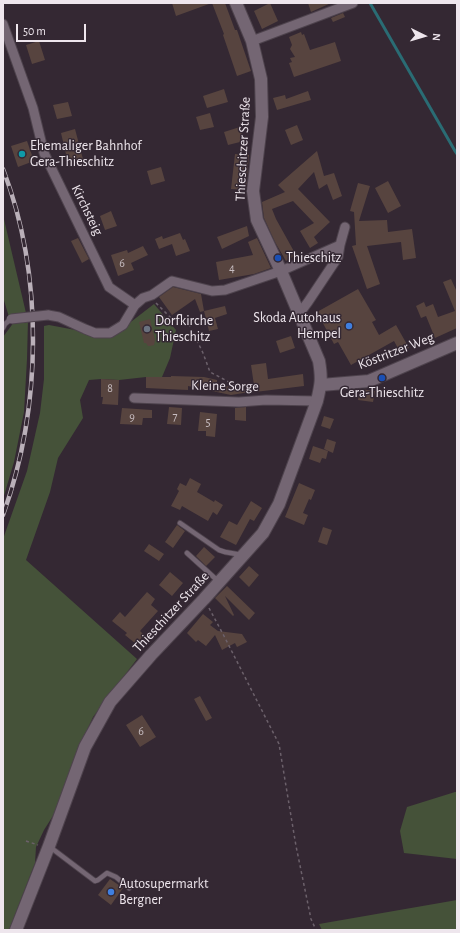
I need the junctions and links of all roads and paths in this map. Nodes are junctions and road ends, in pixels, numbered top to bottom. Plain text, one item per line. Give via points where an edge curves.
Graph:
1 (236, 3) edge
2 (353, 3) edge
3 (3, 24) edge
4 (252, 41) junction
5 (344, 227) dead end
6 (340, 245) junction
7 (281, 271) junction
8 (143, 298) junction
9 (135, 305) junction
10 (299, 314) junction
11 (11, 318) joint
12 (3, 328) edge
13 (457, 343) edge
14 (321, 385) junction
15 (134, 398) dead end
16 (266, 400) junction
17 (317, 401) junction
18 (180, 522) dead end
19 (187, 553) dead end
20 (244, 555) junction
21 (220, 582) junction
22 (204, 599) junction
23 (26, 841) dead end
24 (48, 848) junction
25 (130, 888) dead end
26 (16, 930) edge
27 (316, 930) edge

1 - 4 main road, Thieschitzer Straße
2 - 4 street
3 - 9 street, Kirchsteig via 33,108 44,152 109,287
4 - 7 main road, Thieschitzer Straße via 261,79 262,117 253,191 257,220
5 - 6 street
6 - 7 street
6 - 10 street via 338,257
7 - 8 street via 225,290 212,291 172,281
7 - 10 main road, Thieschitzer Straße
8 - 9 street
8 - 16 path via 156,303 172,319 187,320 210,372
9 - 11 street, bridge via 123,326 110,332 95,333 48,315
10 - 14 main road, Thieschitzer Straße via 319,361
11 - 12 lane
13 - 14 main road, Köstritzer Weg via 369,381
14 - 17 main road, Thieschitzer Straße
15 - 16 street, Kleine Sorge via 239,402
16 - 17 street, Kleine Sorge
17 - 20 main road, Thieschitzer Straße via 280,504 264,533
18 - 20 lane via 219,550
19 - 21 lane
20 - 21 main road, Thieschitzer Straße
21 - 22 main road, Thieschitzer Straße
22 - 24 main road, Thieschitzer Straße via 110,702 85,747
22 - 27 path via 279,744 296,846 311,919
23 - 24 path
24 - 25 lane via 95,880 107,873
24 - 26 main road, Thieschitzer Straße

